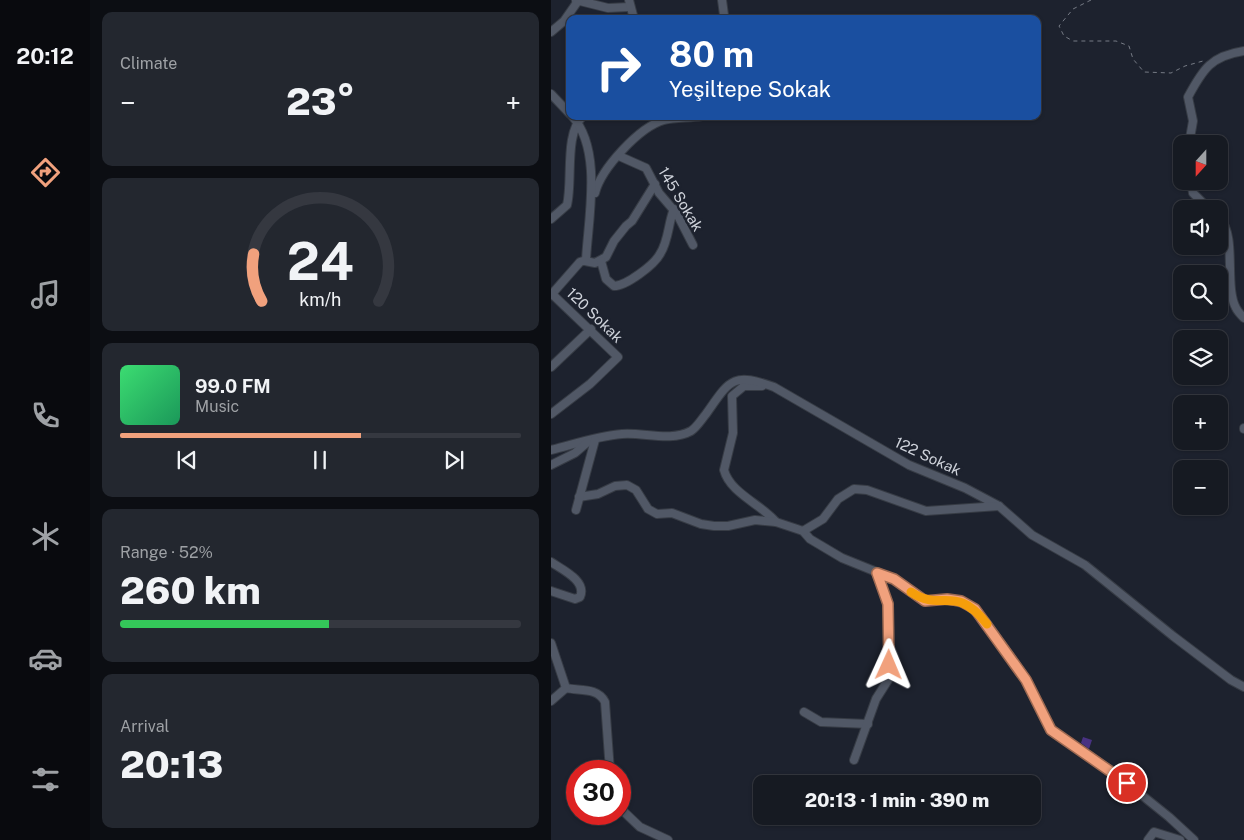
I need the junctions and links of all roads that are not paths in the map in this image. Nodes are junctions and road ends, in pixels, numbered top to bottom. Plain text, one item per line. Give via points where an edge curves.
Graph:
1 (577, 0) edge
2 (722, 0) edge
3 (629, 3) edge
4 (568, 15) edge
5 (633, 15) edge
6 (724, 15) dead end
7 (566, 18) edge
8 (551, 32) edge
9 (1244, 51) edge
10 (551, 94) edge
11 (566, 108) edge
12 (575, 120) edge
13 (576, 120) edge
14 (663, 120) edge
15 (1191, 135) edge
16 (619, 156) junction
17 (655, 184) junction
18 (1192, 190) edge
19 (1200, 200) edge
20 (674, 209) junction
21 (591, 210) junction
22 (551, 219) edge
23 (1228, 240) edge
24 (693, 245) dead end
25 (585, 261) junction
26 (601, 262) junction
27 (552, 295) edge
28 (1244, 318) edge
29 (591, 329) junction
30 (551, 367) edge
31 (774, 387) junction
32 (551, 414) edge
33 (592, 440) junction
34 (551, 450) edge
35 (551, 465) edge
36 (579, 497) junction
37 (999, 506) junction
38 (576, 510) dead end
39 (776, 522) junction
40 (803, 531) junction
41 (551, 562) edge
42 (877, 573) junction
43 (551, 592) edge
44 (551, 643) edge
45 (1244, 687) edge
46 (566, 688) junction
47 (551, 701) edge
48 (804, 712) dead end
49 (868, 724) junction
50 (609, 760) edge
51 (854, 760) dead end
52 (631, 818) edge
53 (668, 840) edge
54 (1148, 840) edge
55 (1180, 840) edge
56 (1194, 840) edge

1 - 3 street via 608,8
1 - 4 street
2 - 6 street
3 - 5 street
7 - 8 street
9 - 15 street via 1215,58 1195,83 1188,97 1193,121
10 - 11 street
12 - 22 street via 567,205
13 - 21 street via 585,138 592,176
14 - 16 street via 636,136
16 - 17 street, 145 Sokak via 646,168
16 - 21 street via 601,176
17 - 20 street, 145 Sokak
17 - 26 street via 637,215 617,236
18 - 19 street
20 - 24 street, 145 Sokak
20 - 26 street via 660,255 635,277 622,286 614,286 606,279
21 - 25 street
23 - 28 street via 1235,307
25 - 26 street
25 - 27 street via 580,262
27 - 29 street, 120 Sokak
29 - 30 street
29 - 32 street, 120 Sokak via 618,357
31 - 33 street, 122 Sokak via 741,378 734,380 697,426 683,434 621,434
31 - 37 street, 122 Sokak via 909,465
31 - 39 street via 744,386 732,396 733,433 724,470 733,485
33 - 34 street, 122 Sokak
33 - 35 street
33 - 36 street
36 - 38 street
36 - 39 street via 598,494 615,486 627,486 636,490 648,509 657,514 672,513 714,526 755,520
37 - 40 street via 926,510 867,490 854,489 837,499 828,514
37 - 45 street, 122 Sokak via 1032,536 1085,565 1173,636
39 - 40 street
40 - 42 street via 842,558
41 - 43 street via 581,584 583,591 581,597 575,599
42 - 49 street via 888,604 888,680 876,700
42 - 56 street via 894,579 925,601 961,601 975,609 1026,680 1051,730 1113,772
44 - 46 street
46 - 47 street
46 - 50 street via 587,689 603,698
48 - 49 street via 821,722
49 - 51 street
52 - 53 street via 640,827
54 - 55 street via 1154,832

